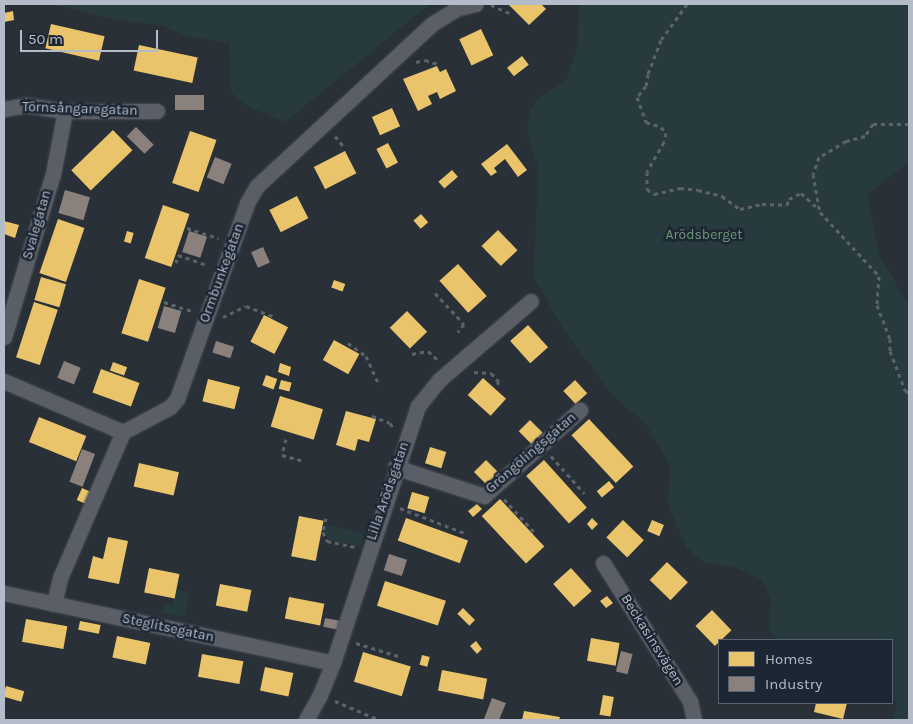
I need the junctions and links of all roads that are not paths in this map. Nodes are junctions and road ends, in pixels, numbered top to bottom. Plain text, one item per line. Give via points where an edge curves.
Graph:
1 (476, 4) edge
2 (4, 109) edge
3 (157, 111) dead end
4 (65, 112) junction
5 (531, 301) dead end
6 (4, 337) edge
7 (4, 381) edge
8 (580, 410) dead end
9 (123, 432) junction
10 (395, 467) junction
11 (602, 563) dead end
12 (4, 593) edge
13 (54, 604) junction
14 (333, 663) junction
15 (306, 720) edge
16 (694, 720) edge

1 - 9 street, Ormbunkegatan via 458,8 432,24 256,186 177,399 170,407
2 - 4 street, Törnsångaregatan via 26,105
3 - 4 street, Törnsångaregatan
4 - 6 street, Svalegatan via 53,174
5 - 10 street, Lilla Arödsgatan via 454,368 418,406
7 - 9 street
8 - 10 street, Gröngölingsgatan via 484,496
9 - 13 street via 60,578
10 - 14 street, Lilla Arödsgatan
11 - 16 street, Beckasinsvägen via 690,701
12 - 13 street, Steglitsegatan
13 - 14 street, Steglitsegatan
14 - 15 street, Lilla Arödsgatan

